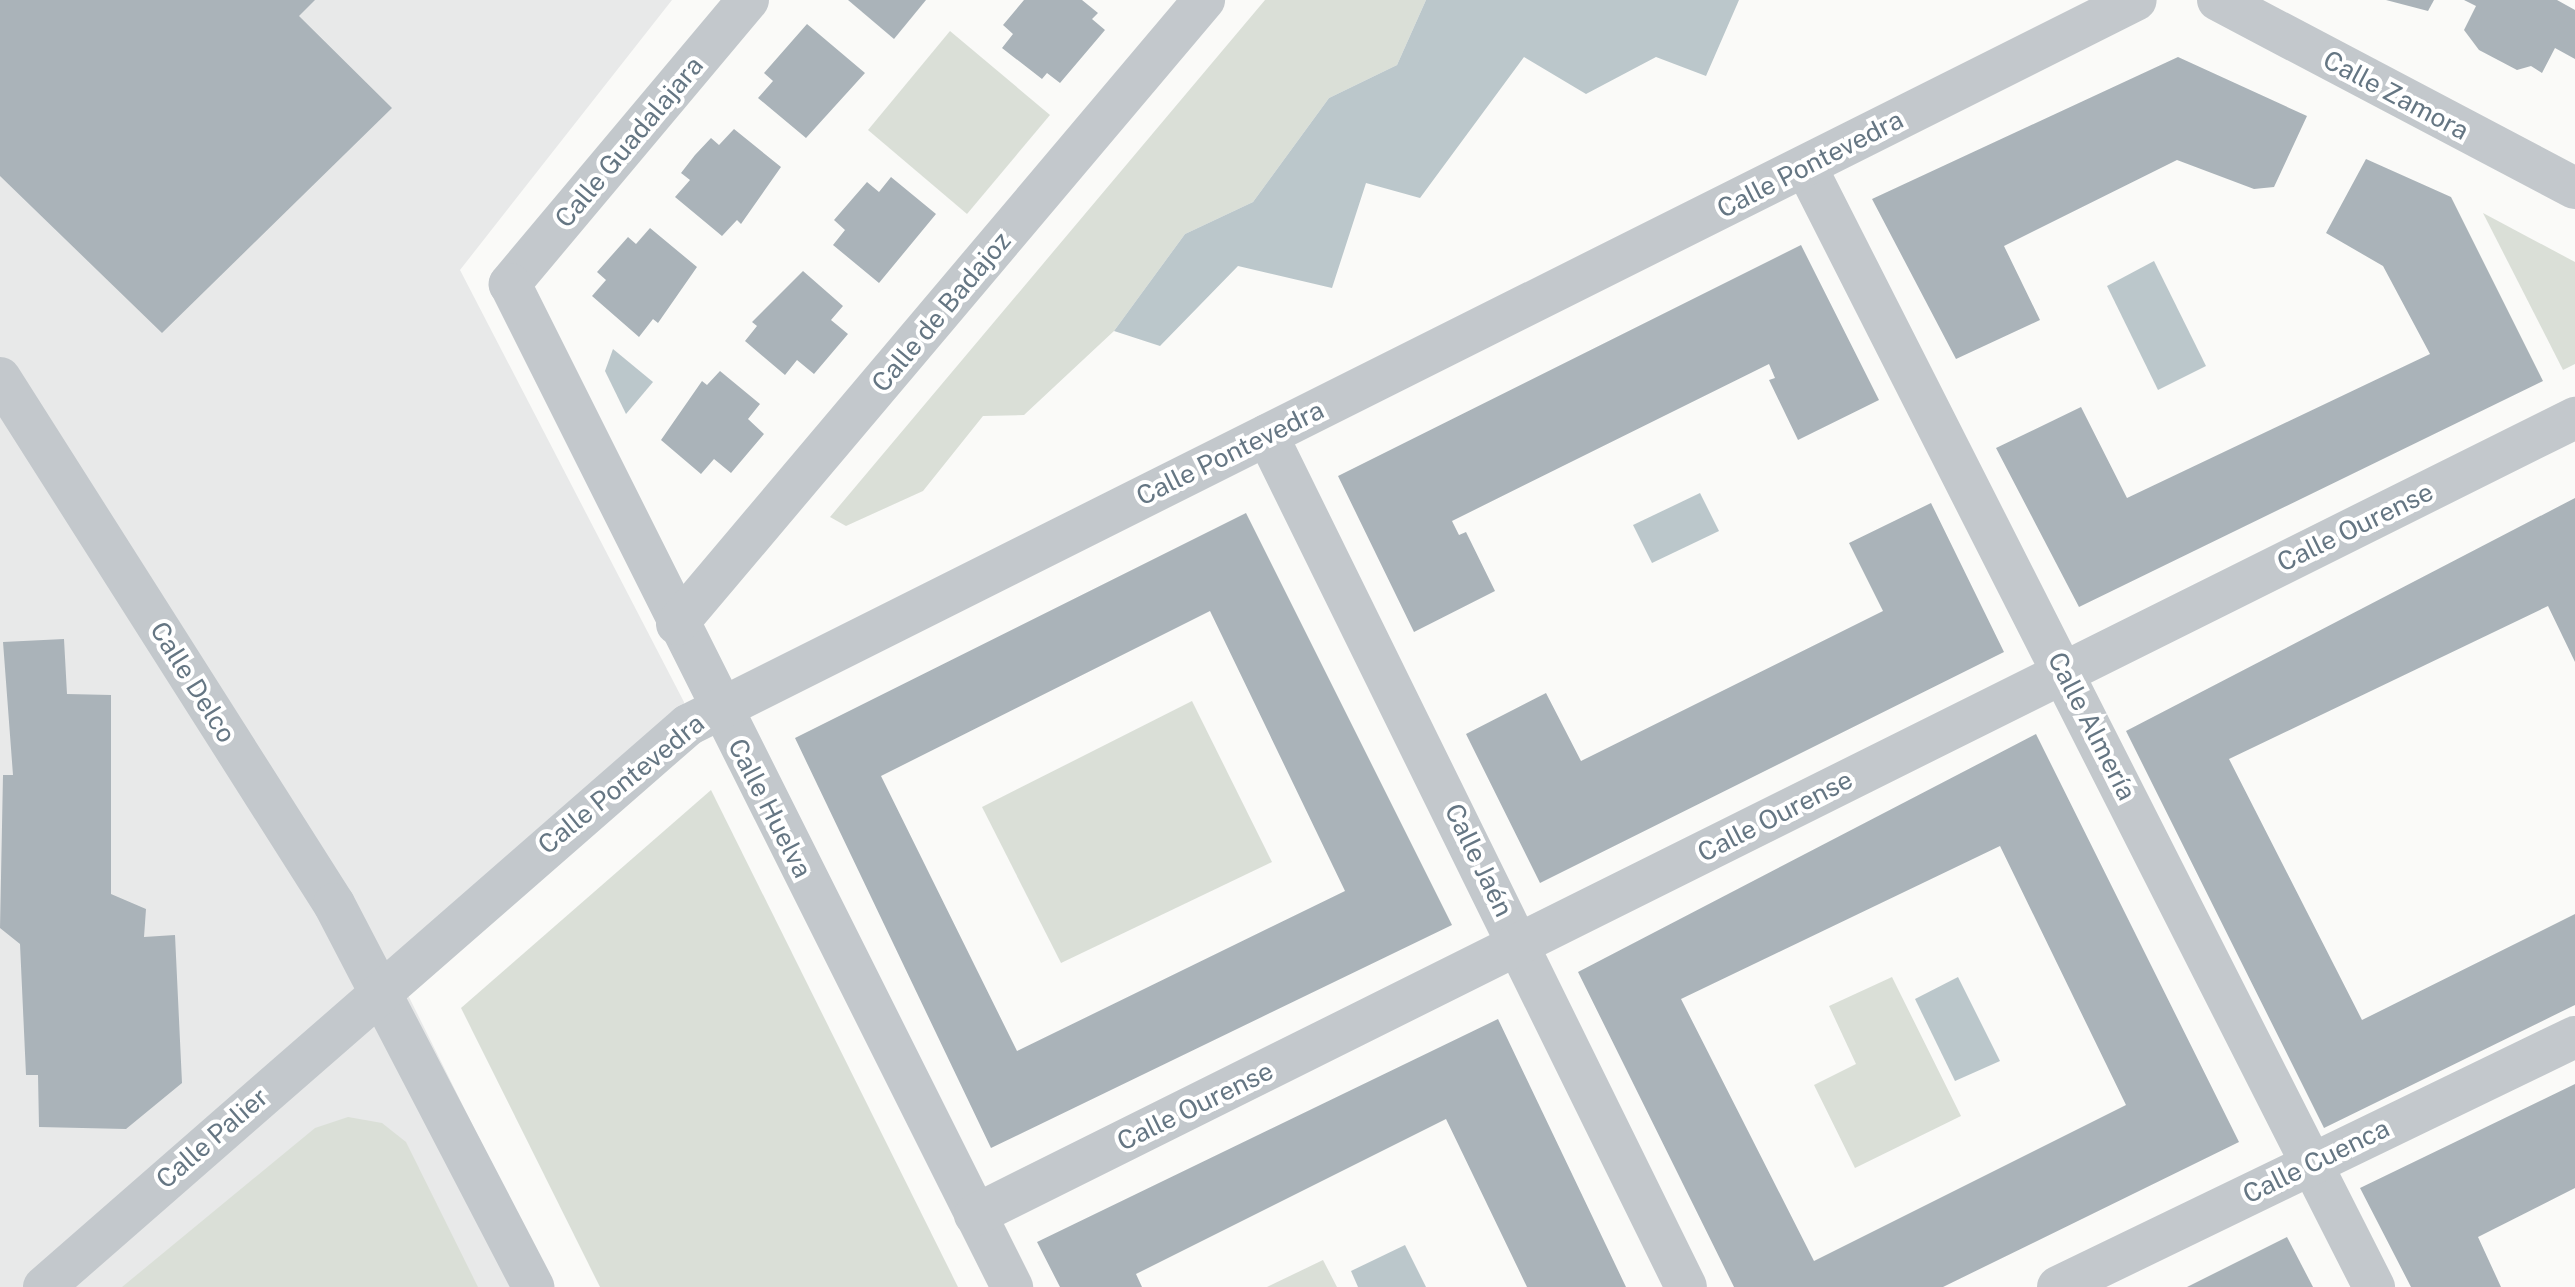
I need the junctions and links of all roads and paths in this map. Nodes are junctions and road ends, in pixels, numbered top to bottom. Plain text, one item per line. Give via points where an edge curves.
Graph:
1 (748, 0) edge
2 (1204, 0) edge
3 (2136, 0) edge
4 (2218, 0) edge
5 (1806, 167) junction
6 (2575, 188) edge
7 (510, 284) joint
8 (0, 378) edge
9 (2575, 418) edge
10 (1267, 435) junction
11 (677, 624) junction
12 (2063, 670) junction
13 (720, 707) junction
14 (1521, 944) junction
15 (381, 990) junction
16 (2575, 1037) edge
17 (2311, 1163) junction
18 (975, 1215) junction
19 (44, 1287) edge
20 (533, 1287) edge
21 (1012, 1287) edge
22 (1686, 1287) edge
23 (2058, 1287) edge
24 (2374, 1287) edge

1 - 7 street, Calle Guadalajara
2 - 11 street, Calle de Badajoz
3 - 5 street, Calle Pontevedra
4 - 6 street, Calle Zamora
5 - 10 street, Calle Pontevedra
5 - 12 street, Calle Almería
7 - 11 street, Calle Huelva
8 - 15 street, Calle Delco via 334,904
9 - 12 street, Calle Ourense
10 - 13 street, Calle Pontevedra
10 - 14 street, Calle Jaén
11 - 13 street, Calle Huelva
12 - 14 street, Calle Ourense
12 - 17 street, Calle Almería
13 - 15 street, Calle Pontevedra via 624,777
13 - 18 street, Calle Huelva
14 - 18 street, Calle Ourense
14 - 22 street, Calle Jaén
15 - 19 street, Calle Palier
15 - 20 street, Calle Delco
16 - 17 street, Calle Cuenca
17 - 23 street, Calle Cuenca
17 - 24 street, Calle Almería
18 - 21 street, Calle Huelva

